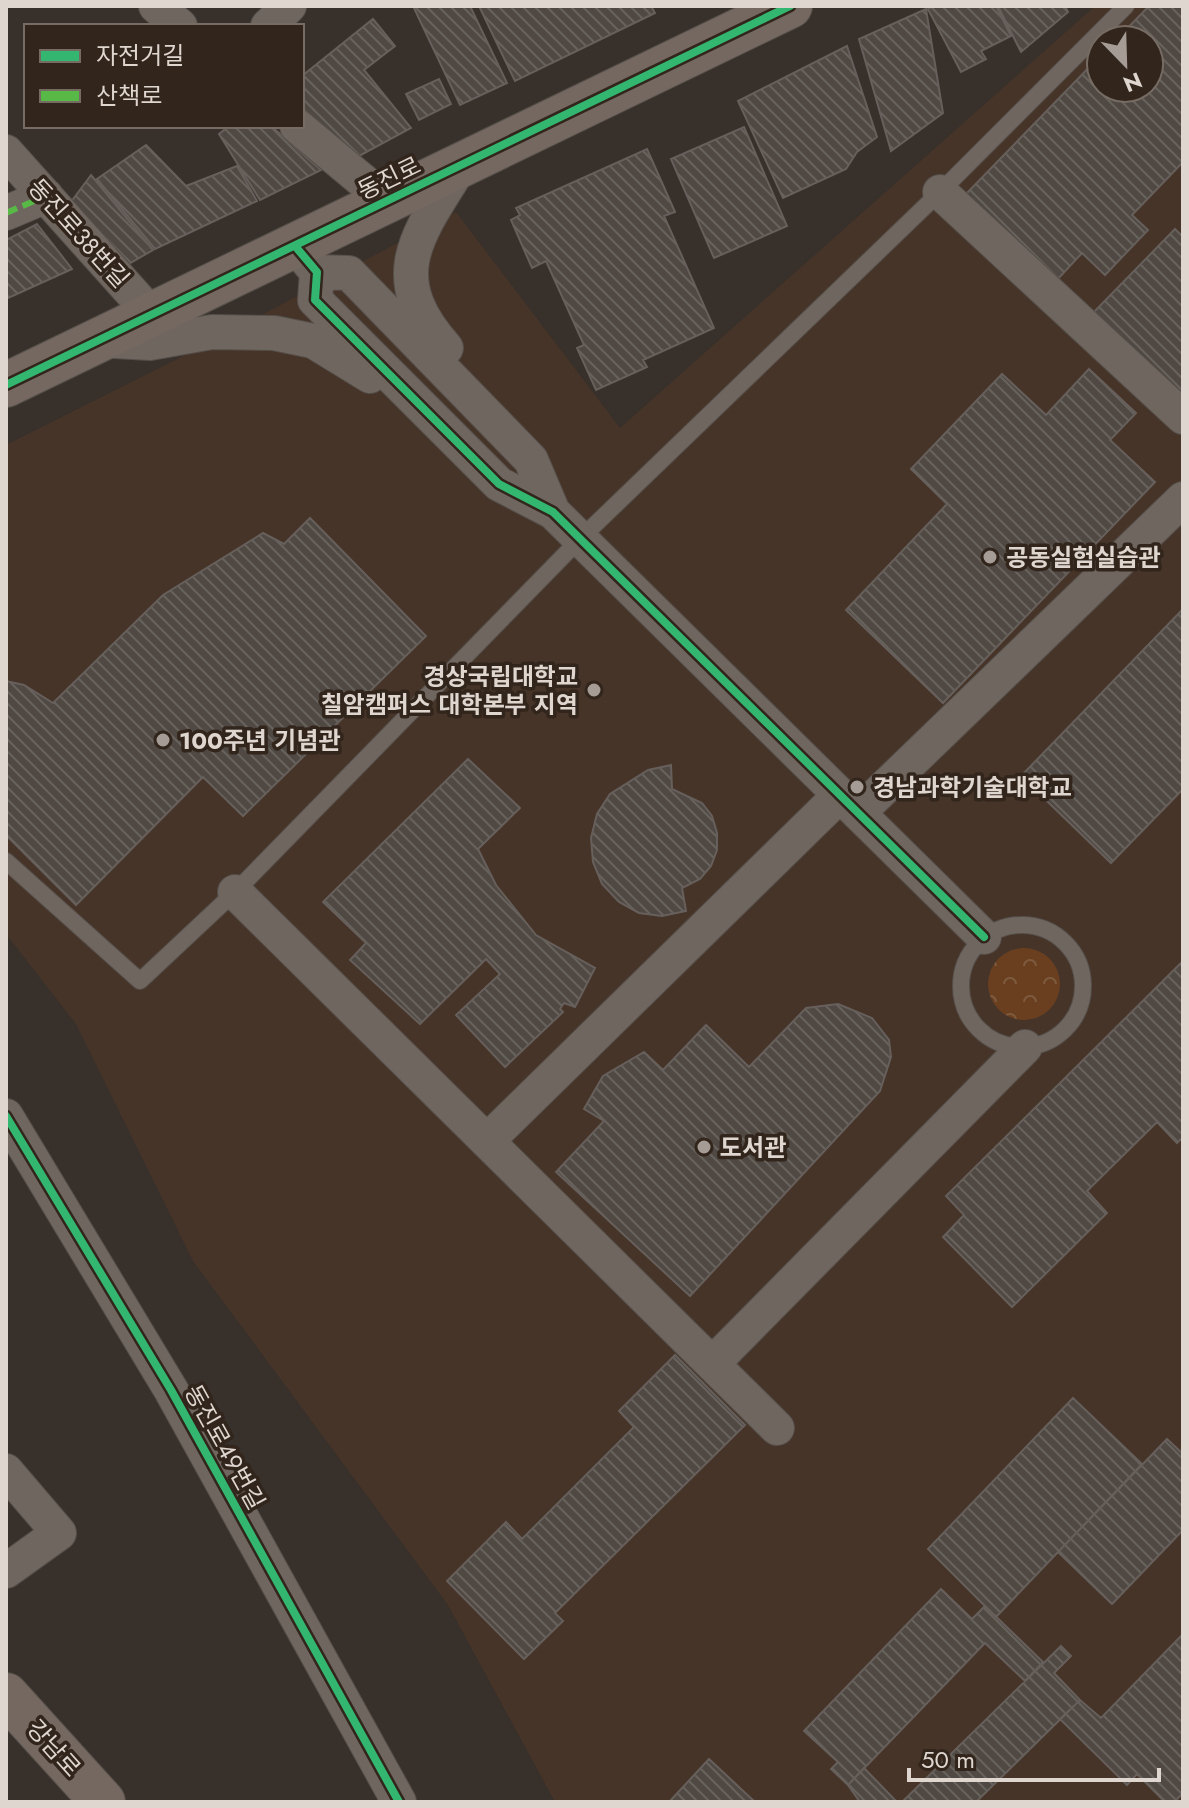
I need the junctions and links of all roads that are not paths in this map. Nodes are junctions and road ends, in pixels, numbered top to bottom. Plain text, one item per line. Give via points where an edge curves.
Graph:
1 (156, 6) edge
2 (289, 6) edge
3 (790, 6) edge
4 (1126, 6) edge
5 (178, 24) edge
6 (270, 24) edge
7 (299, 128) edge
8 (6, 152) edge
9 (461, 165) junction
10 (940, 192) junction
11 (46, 196) junction
12 (387, 201) junction
13 (6, 213) edge
14 (306, 259) junction
15 (152, 315) junction
16 (98, 340) junction
17 (6, 385) edge
18 (470, 398) junction
19 (1183, 417) edge
20 (439, 426) junction
21 (1183, 499) edge
22 (553, 512) junction
23 (580, 539) junction
24 (849, 804) junction
25 (6, 861) edge
26 (235, 892) junction
27 (984, 937) junction
28 (1025, 1047) junction
29 (6, 1116) edge
30 (489, 1139) junction
31 (713, 1363) junction
32 (777, 1428) dead end
33 (6, 1471) edge
34 (6, 1571) edge
35 (6, 1695) edge
36 (103, 1802) edge
37 (399, 1802) edge

1 - 5 street
2 - 6 street
3 - 9 street, 동진로
4 - 10 lane
7 - 12 street
8 - 11 street, 동진로38번길
9 - 12 street, 동진로
9 - 18 street via 408,270 424,323 457,360
10 - 19 street
10 - 23 lane
11 - 13 street
11 - 15 street, 동진로38번길
12 - 14 street, 동진로
14 - 15 street, 동진로
14 - 18 street via 349,273
14 - 20 street via 315,300
15 - 16 street, 동진로
16 - 17 street, 동진로
16 - 20 street via 150,343 212,332 274,333 313,341 355,364
18 - 22 street via 531,460
20 - 22 street via 499,484
21 - 24 street
22 - 23 street
23 - 24 street
23 - 26 lane
24 - 27 street
24 - 30 street
25 - 26 lane via 140,981
26 - 30 street
27 - 28 lane via 963,968 964,1007 988,1037
27 - 28 lane via 1003,927 1044,928 1062,939 1079,965 1083,995 1076,1015 1046,1043
28 - 31 street
29 - 37 street, 동진로49번길 via 171,1390
30 - 31 street
31 - 32 street
33 - 34 street via 59,1533
35 - 36 street, 강남로

